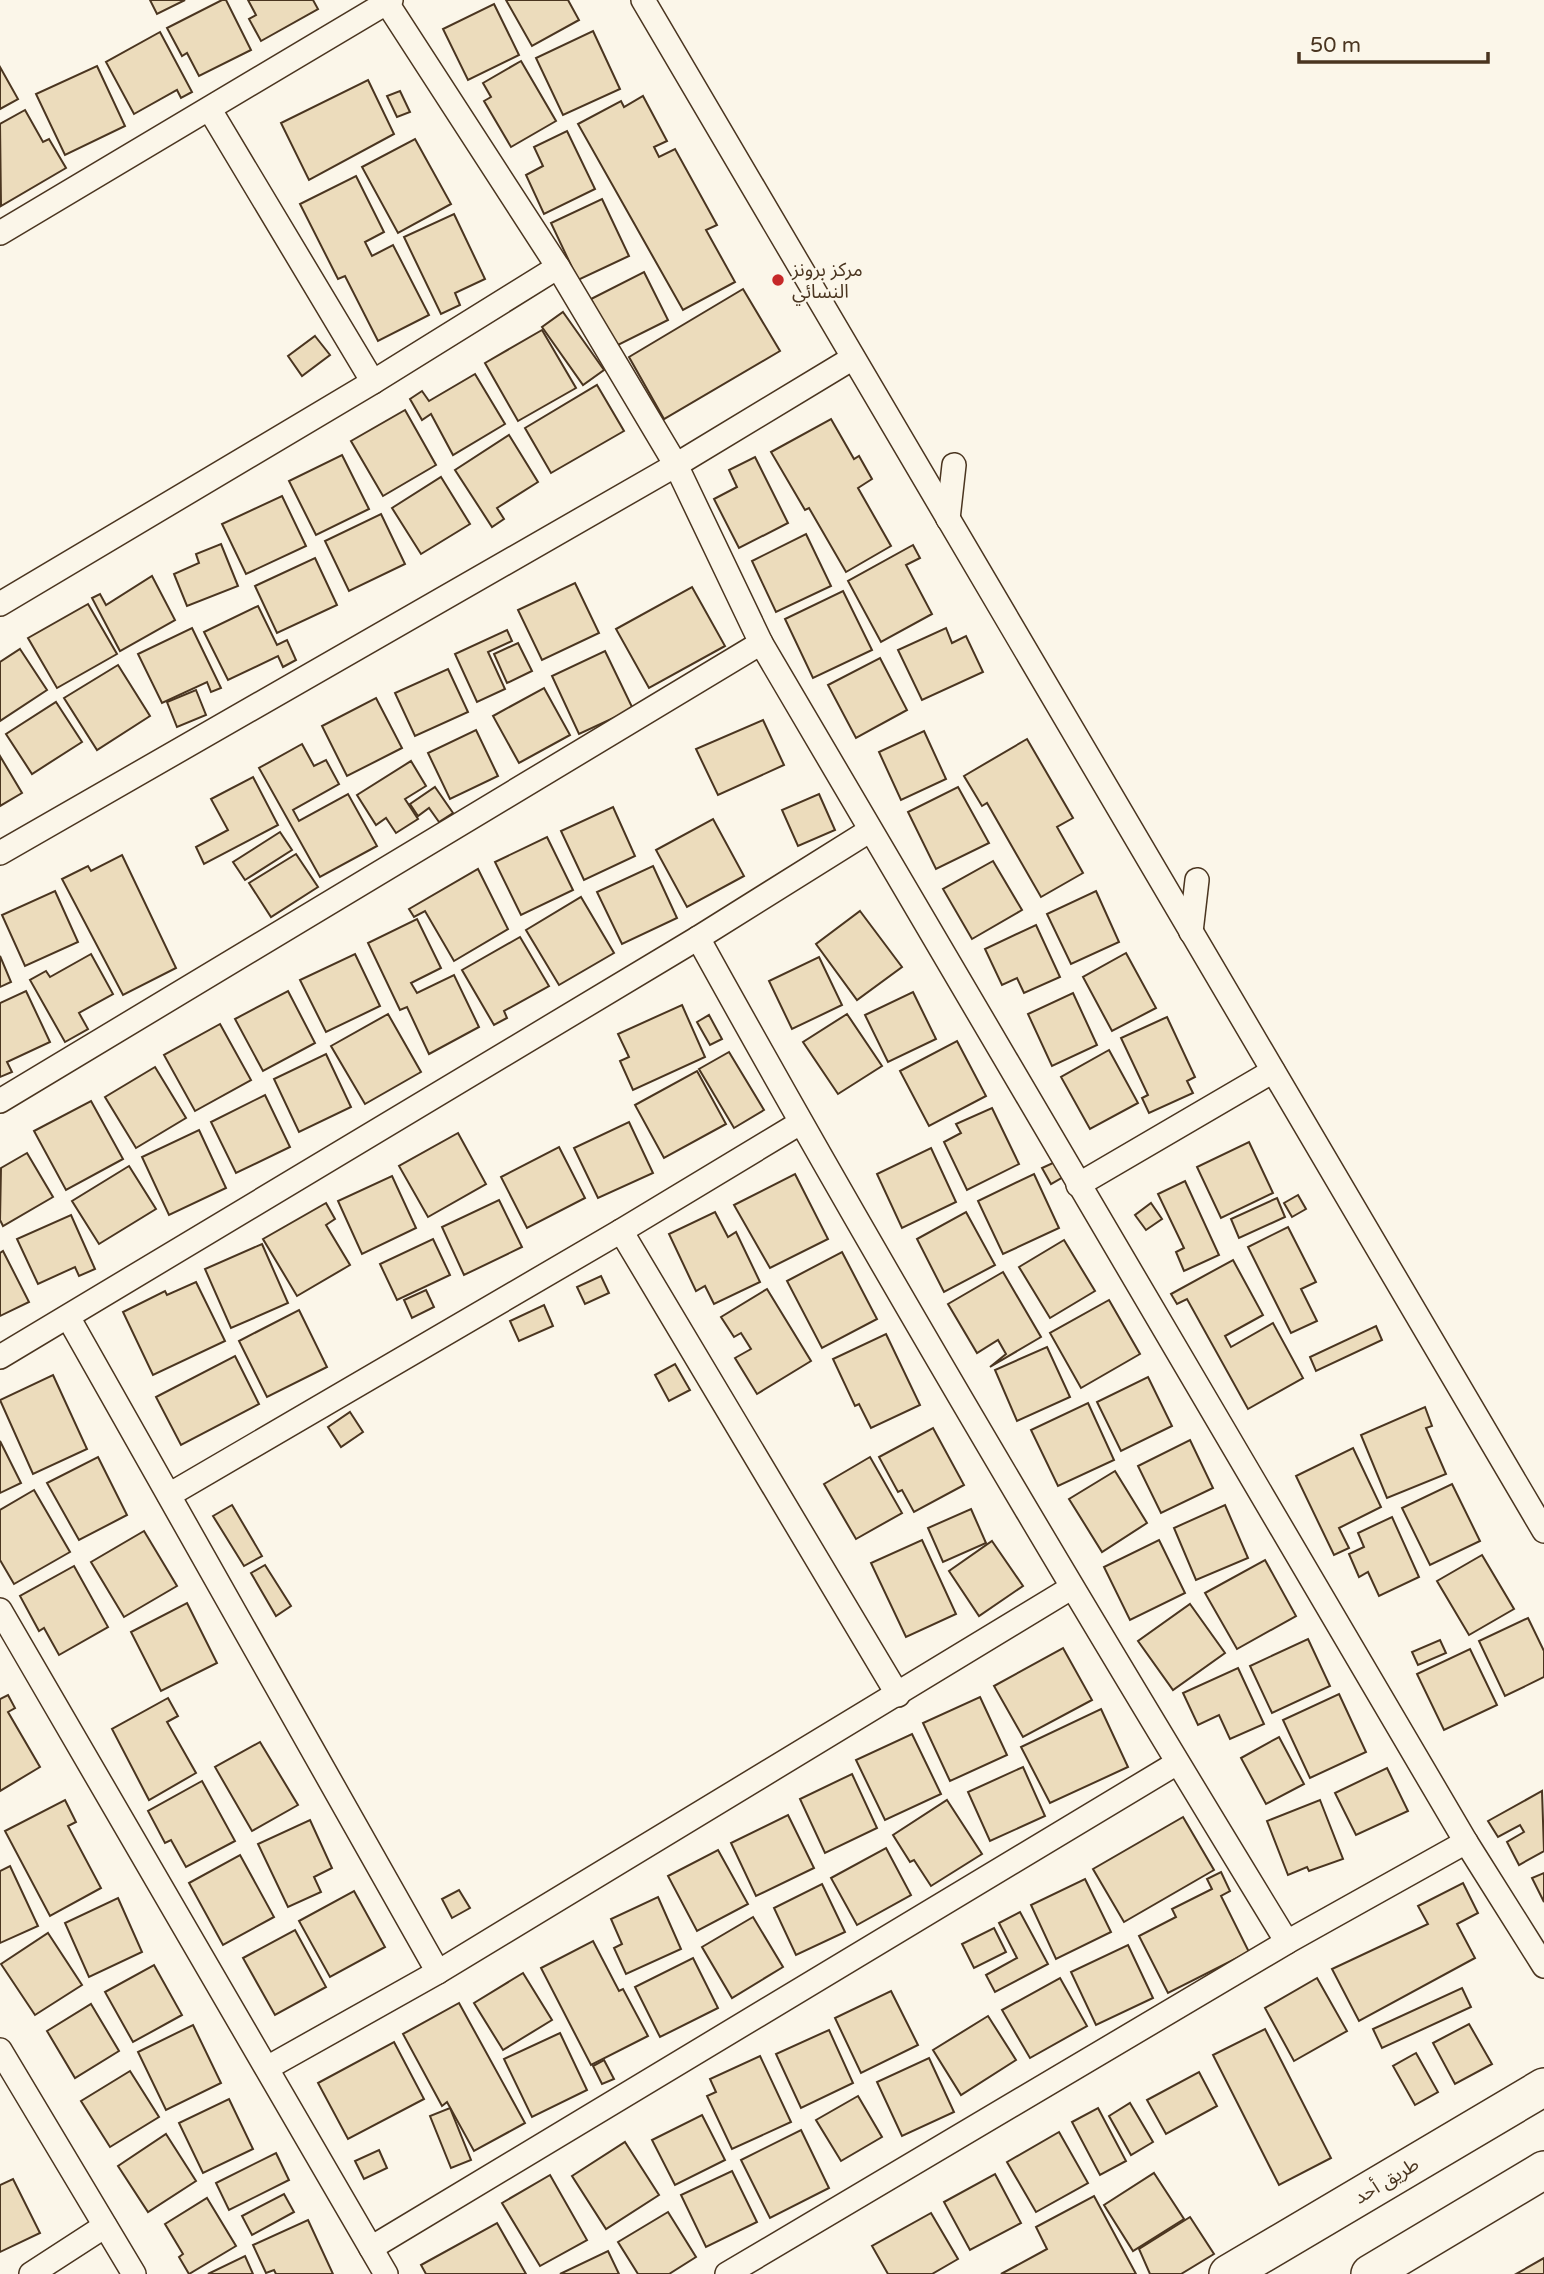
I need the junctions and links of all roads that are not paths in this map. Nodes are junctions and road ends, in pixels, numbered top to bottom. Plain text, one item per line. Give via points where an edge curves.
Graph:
1 (643, 0) edge
2 (389, 1) edge
3 (210, 110) junction
4 (0, 233) edge
5 (558, 267) junction
6 (853, 358) junction
7 (373, 382) junction
8 (676, 465) junction
9 (954, 465) dead end
10 (948, 519) junction
11 (3, 596) edge
12 (761, 643) junction
13 (869, 831) junction
14 (0, 853) edge
15 (1197, 880) dead end
16 (1191, 932) junction
17 (698, 938) junction
18 (1273, 1071) junction
19 (0, 1101) edge
20 (800, 1122) junction
21 (1078, 1185) junction
22 (621, 1231) junction
23 (68, 1317) junction
24 (0, 1357) edge
25 (169, 1495) junction
26 (1544, 1531) edge
27 (1071, 1588) junction
28 (0, 1611) edge
29 (898, 1695) junction
30 (1177, 1763) junction
31 (1466, 1842) junction
32 (1287, 1942) junction
33 (1544, 1966) edge
34 (438, 1972) junction
35 (0, 2050) edge
36 (267, 2068) junction
37 (1544, 2087) edge
38 (1544, 2170) edge
39 (105, 2226) junction
40 (371, 2248) junction
41 (31, 2274) edge
42 (134, 2274) edge
43 (386, 2274) edge
44 (727, 2274) edge
45 (1228, 2274) edge
46 (1370, 2274) edge

1 - 6 street
2 - 3 street
2 - 5 street
3 - 4 street
3 - 7 street
5 - 7 street
5 - 8 street
6 - 8 street
6 - 10 street
7 - 11 street
8 - 12 street
8 - 14 street
9 - 10 street
10 - 16 street
12 - 13 street
12 - 19 street
13 - 17 street
13 - 21 street
15 - 16 street
16 - 18 street
17 - 20 street
17 - 23 street
18 - 21 street
18 - 26 street
20 - 22 street
20 - 27 street
21 - 31 street
22 - 25 street
22 - 29 street
23 - 24 street
23 - 25 street
25 - 34 street
27 - 29 street
27 - 30 street
28 - 36 street
29 - 34 street
30 - 32 street
30 - 40 street
31 - 32 street
31 - 33 street
32 - 44 street
34 - 36 street
35 - 39 street
36 - 40 street
37 - 45 main road, طريق أحد
38 - 46 main road
39 - 41 street
39 - 42 street
40 - 43 street

